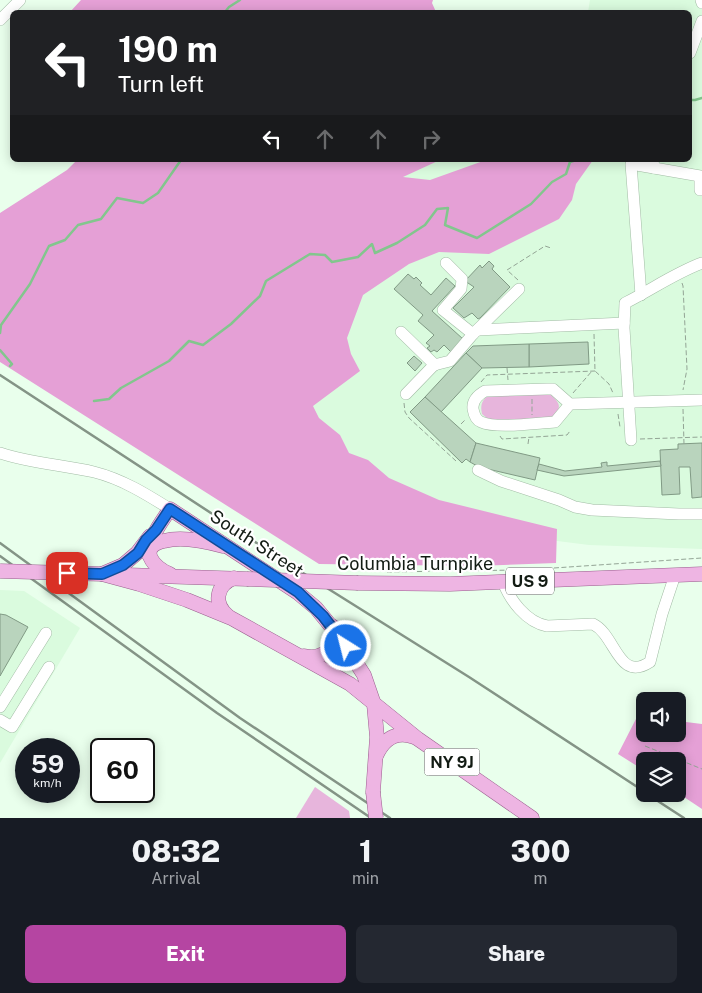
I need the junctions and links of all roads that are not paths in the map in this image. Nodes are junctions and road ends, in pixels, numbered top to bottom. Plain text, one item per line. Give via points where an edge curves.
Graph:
1 (20, 0) edge
2 (0, 20) edge
3 (702, 21) edge
4 (692, 48) edge
5 (654, 164) edge
6 (702, 190) edge
7 (446, 263) dead end
8 (702, 263) edge
9 (519, 289) road end
10 (641, 295) junction
11 (624, 323) junction
12 (401, 332) dead end
13 (475, 332) junction
14 (435, 365) junction
15 (406, 394) road end
16 (702, 400) edge
17 (568, 402) junction
18 (630, 402) junction
19 (631, 440) road end
20 (0, 453) edge
21 (478, 470) dead end
22 (170, 509) junction
23 (702, 514) edge
24 (156, 530) junction
25 (231, 548) junction
26 (149, 555) junction
27 (0, 571) edge
28 (102, 574) junction
29 (702, 574) edge
30 (675, 575) junction
31 (178, 576) junction
32 (241, 579) junction
33 (503, 582) junction
34 (231, 618) junction
35 (332, 626) junction
36 (46, 632) dead end
37 (301, 656) junction
38 (50, 667) dead end
39 (374, 704) junction
40 (0, 707) edge
41 (0, 720) edge
42 (418, 739) junction
43 (375, 762) junction
44 (376, 818) edge
45 (532, 818) edge

1 - 2 street
3 - 4 street
5 - 6 street via 700,176
5 - 10 street via 631,164
7 - 13 street via 462,279 461,289 443,310
8 - 10 street via 677,273
9 - 13 street
10 - 11 street via 625,303
11 - 13 street
11 - 18 street
12 - 14 street
13 - 14 street via 450,361
14 - 15 street
16 - 18 street
17 - 17 street via 555,422 494,425 480,422 474,415 473,405 485,391 553,389
17 - 18 street
18 - 19 street
20 - 22 street, South Street via 111,477
21 - 23 street via 501,482 584,509
22 - 24 main road
22 - 25 main road, South Street
24 - 26 main road
24 - 28 main road via 138,553 123,565
25 - 26 main road via 207,542 172,540 154,546
25 - 35 main road, South Street via 298,592
26 - 31 main road via 155,566
27 - 28 main road, US 9, bridge
28 - 31 main road, Columbia Turnpike / US 9
28 - 34 main road via 171,594
29 - 30 main road, Columbia Turnpike / US 9
30 - 33 main road, Columbia Turnpike / US 9
30 - 33 street via 650,662 634,668 620,660 604,633 593,624 547,626 532,620 512,601
31 - 32 main road, Columbia Turnpike / US 9
32 - 33 main road, Columbia Turnpike / US 9, bridge via 428,584
32 - 34 main road via 226,581 218,596 220,608
34 - 37 main road
35 - 37 main road via 334,638 328,650 318,657
35 - 39 main road, South Street via 364,675
36 - 40 street
37 - 39 main road via 339,677
38 - 41 street via 12,727
39 - 42 main road, NY 9J
39 - 43 main road, South Street via 377,727
42 - 43 main road via 403,735 391,737 382,745
42 - 45 main road, NY 9J
43 - 44 main road, South Street, bridge via 373,792

